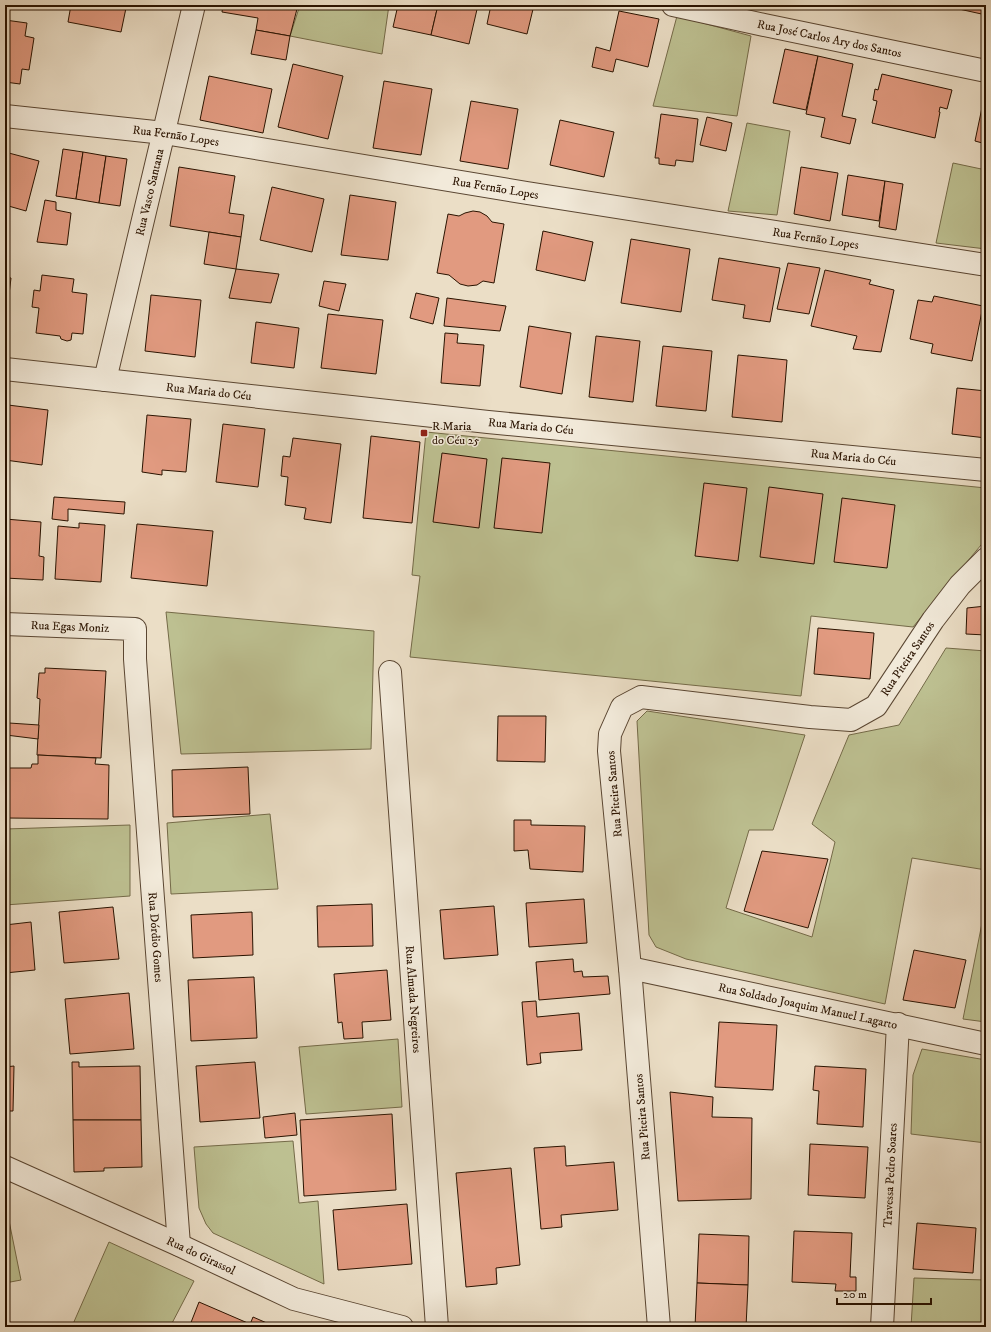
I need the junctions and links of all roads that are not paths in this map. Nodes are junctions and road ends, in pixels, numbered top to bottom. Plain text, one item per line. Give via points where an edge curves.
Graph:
1 (194, 5) edge
2 (673, 5) edge
3 (986, 70) edge
4 (5, 116) edge
5 (164, 133) junction
6 (986, 265) edge
7 (5, 369) edge
8 (105, 380) junction
9 (986, 470) edge
10 (986, 559) edge
11 (5, 624) edge
12 (135, 629) joint
13 (390, 672) dead end
14 (630, 968) junction
15 (898, 1024) junction
16 (986, 1044) edge
17 (5, 1168) edge
18 (179, 1245) junction
19 (402, 1327) edge
20 (437, 1327) edge
21 (659, 1327) edge
22 (882, 1327) edge

1 - 5 street, Rua Vasco Santana
2 - 3 street, Rua José Carlos Ary dos Santos via 764,26
4 - 5 street, Rua Fernão Lopes
5 - 6 street, Rua Fernão Lopes
5 - 8 street, Rua Vasco Santana
7 - 8 street, Rua Maria do Céu
8 - 9 street, Rua Maria do Céu via 480,421
10 - 14 street, Rua Piteira Santos via 960,585 933,620 876,706 851,720 641,697 622,707 610,734 609,751
11 - 12 street, Rua Egas Moniz
12 - 18 street, Rua Dórdio Gomes via 135,659
13 - 20 street, Rua Almada Negreiros
14 - 15 street, Rua Soldado Joaquim Manuel Lagarto
14 - 21 street, Rua Piteira Santos
15 - 16 street, Rua Soldado Joaquim Manuel Lagarto
15 - 22 street, Travessa Pedro Soares
17 - 18 street, Rua do Girassol
18 - 19 street, Rua do Girassol via 294,1299

